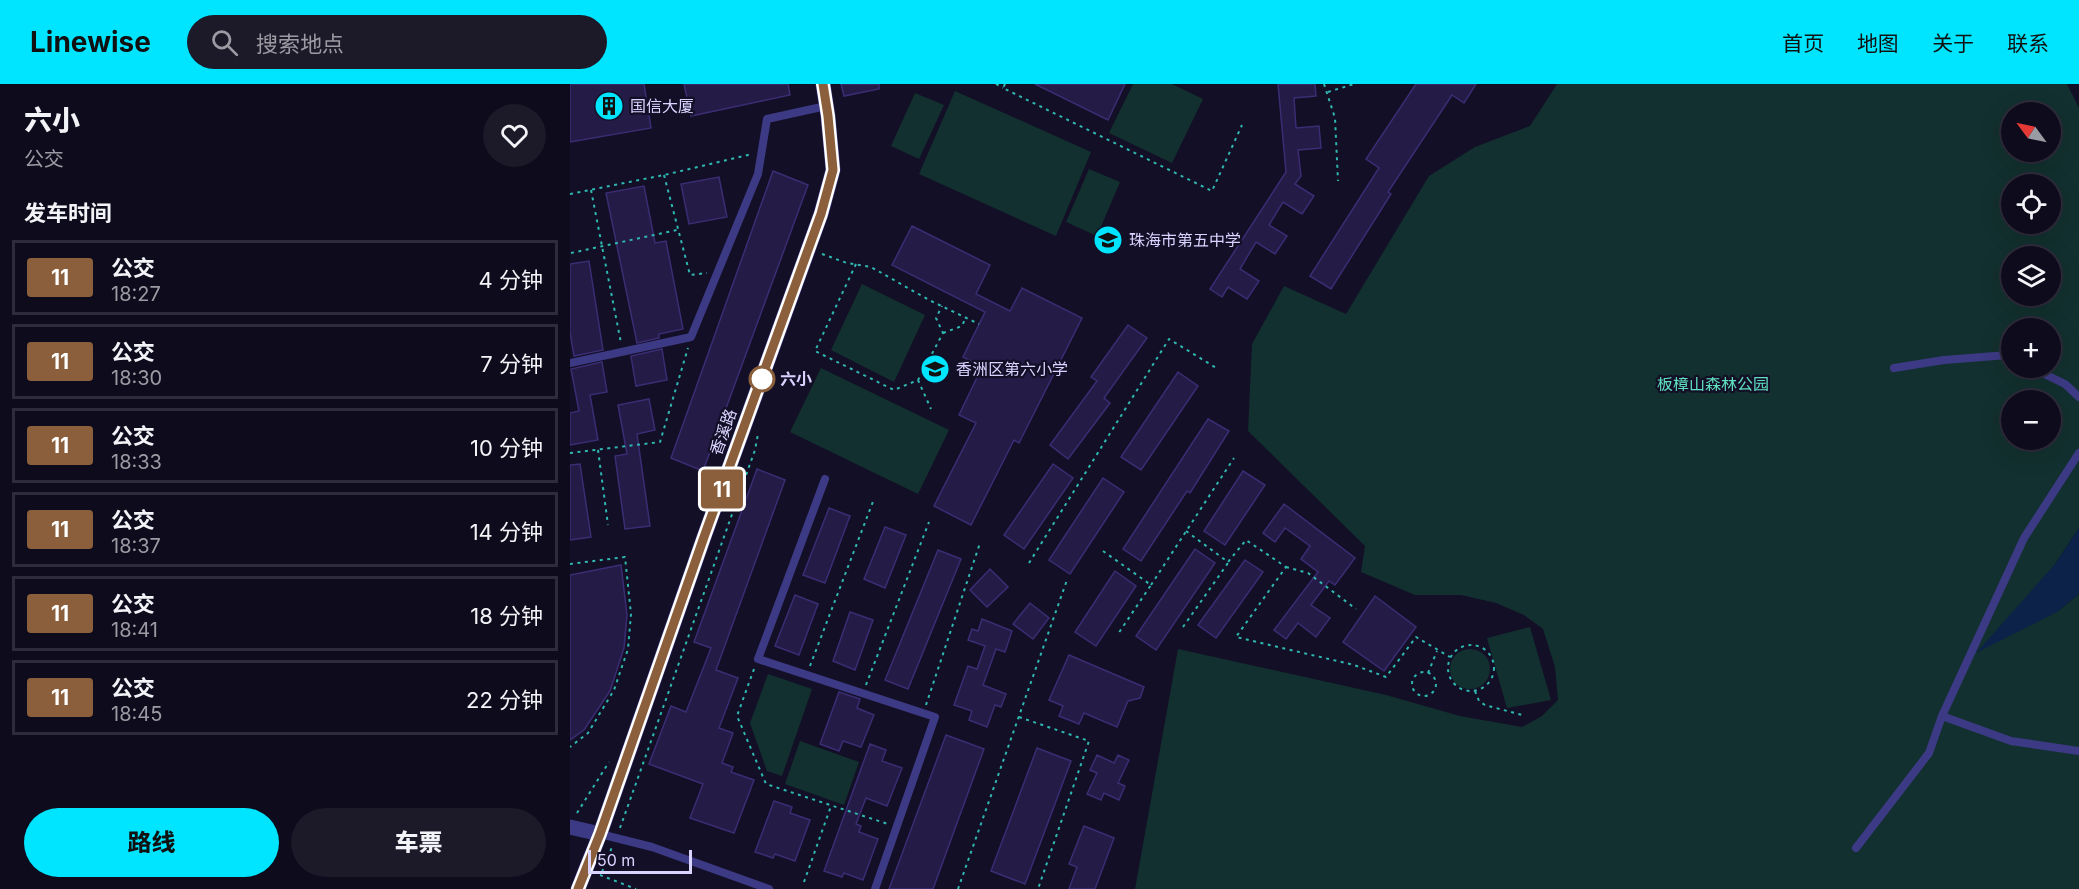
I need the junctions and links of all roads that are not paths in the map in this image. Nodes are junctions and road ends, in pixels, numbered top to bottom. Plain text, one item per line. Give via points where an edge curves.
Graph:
1 (823, 84) edge
2 (826, 106) junction
3 (2001, 356) edge
4 (570, 363) edge
5 (1894, 368) dead end
6 (2053, 378) edge
7 (2079, 397) edge
8 (2079, 453) edge
9 (825, 479) dead end
10 (1942, 716) junction
11 (2079, 751) edge
12 (570, 826) edge
13 (600, 834) junction
14 (1856, 848) dead end
15 (578, 889) edge
16 (769, 889) edge
17 (875, 889) edge

1 - 2 street, 香溪路
2 - 4 lane via 767,119 758,174 692,337
2 - 13 street, 香溪路 via 833,170 821,214
3 - 5 lane
6 - 7 lane
8 - 10 lane via 2024,538
9 - 17 lane via 758,659 936,717
10 - 11 lane via 2012,741
10 - 14 lane via 1929,753
12 - 13 street
13 - 15 street, 香溪路
13 - 16 lane via 651,847

